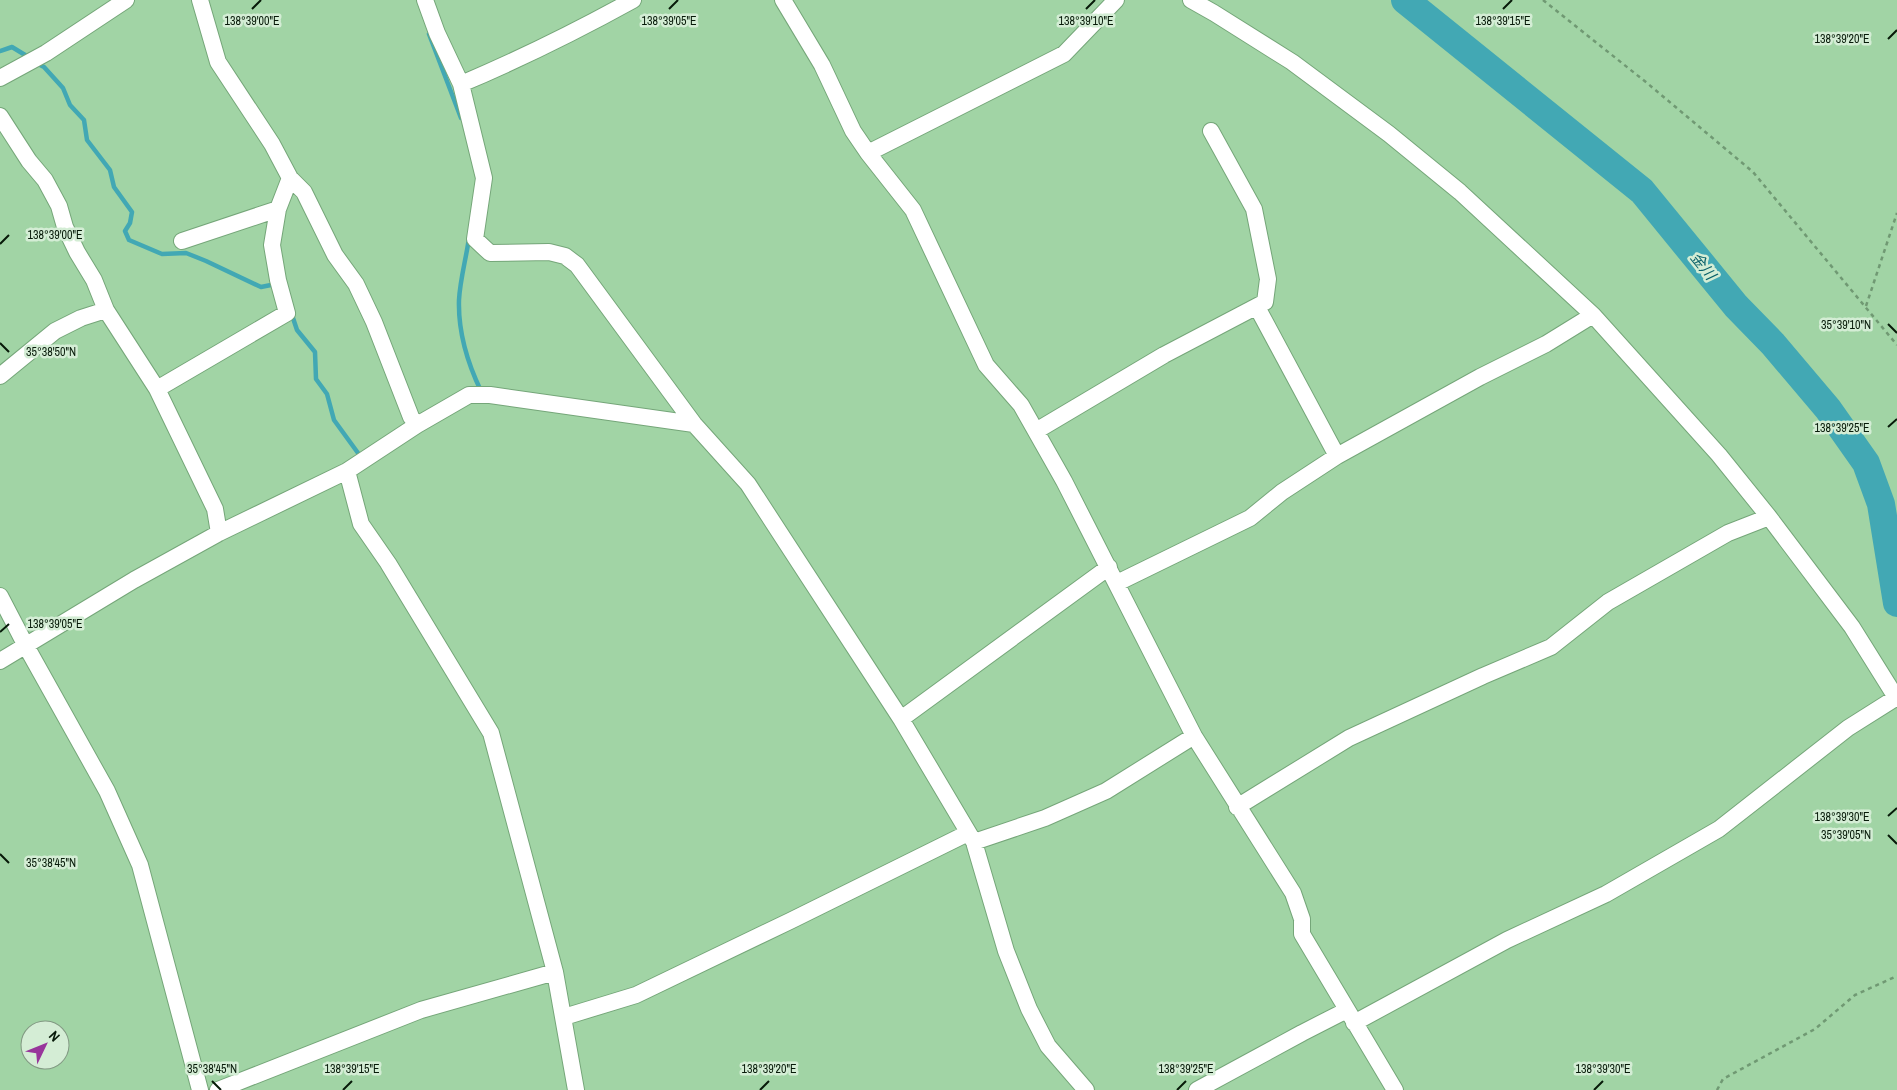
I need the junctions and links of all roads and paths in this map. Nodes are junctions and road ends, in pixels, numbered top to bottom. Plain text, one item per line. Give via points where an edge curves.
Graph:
1 (126, 0) edge
2 (200, 0) edge
3 (425, 0) edge
4 (633, 0) edge
5 (783, 0) edge
6 (1116, 0) edge
7 (1191, 0) edge
8 (1543, 0) edge
9 (0, 78) edge
10 (461, 84) junction
11 (0, 116) edge
12 (1211, 131) dead end
13 (868, 153) junction
14 (290, 178) junction
15 (278, 209) junction
16 (1897, 213) edge
17 (182, 242) dead end
18 (1866, 306) junction
19 (1257, 307) junction
20 (106, 310) junction
21 (1594, 315) junction
22 (1897, 345) edge
23 (0, 376) edge
24 (157, 389) junction
25 (694, 424) junction
26 (417, 425) junction
27 (1036, 431) junction
28 (1337, 456) junction
29 (348, 471) junction
30 (1769, 517) junction
31 (219, 533) junction
32 (1109, 567) junction
33 (1117, 583) junction
34 (0, 596) edge
35 (26, 646) junction
36 (0, 661) edge
37 (1897, 698) edge
38 (900, 719) junction
39 (1194, 736) junction
40 (1237, 807) junction
41 (971, 837) junction
42 (555, 972) junction
43 (1897, 976) edge
44 (564, 1017) junction
45 (1350, 1017) junction
46 (200, 1090) edge
47 (218, 1090) edge
48 (576, 1090) edge
49 (1086, 1090) edge
50 (1197, 1090) edge
51 (1395, 1090) edge
52 (1717, 1090) edge

1 - 9 street
2 - 14 street via 218,62 272,144
3 - 10 street
4 - 10 street via 576,31
5 - 13 street via 822,65 853,131
6 - 13 street via 1064,54
7 - 21 street via 1292,62 1389,134 1460,192
8 - 18 path via 1753,172
10 - 25 street via 484,178 475,239 490,253 549,252 565,256 577,265
11 - 20 street via 45,180
12 - 19 street via 1254,209 1268,279 1266,302
13 - 27 street via 913,210 986,365 1021,406
14 - 15 street
14 - 26 street via 304,192 335,255 356,284
15 - 17 street
15 - 24 street via 272,245 286,313
16 - 18 path
18 - 22 path
19 - 27 street via 1164,355
19 - 28 street
20 - 23 street via 55,331
20 - 24 street
21 - 28 street
21 - 30 street via 1719,455
24 - 31 street via 215,509
25 - 26 street via 490,395 470,395
25 - 38 street via 748,484
26 - 29 street
27 - 32 street
28 - 33 street via 1282,492 1250,518
29 - 31 street
29 - 42 street via 361,524 491,733
30 - 37 street via 1852,627
30 - 40 street via 1728,532 1608,602 1551,647 1349,738
31 - 35 street
32 - 33 street
32 - 38 street
33 - 39 street
34 - 35 street
35 - 36 street
35 - 46 street via 107,791 140,865
37 - 45 street via 1848,728 1719,829 1606,894
38 - 41 street
39 - 40 street
39 - 41 street via 1106,791 1044,818
40 - 45 street via 1293,893 1302,919 1302,934
41 - 44 street via 636,995
41 - 49 street via 1006,951 1029,1009 1048,1046
42 - 44 street
42 - 47 street via 421,1010
43 - 52 path via 1855,995 1815,1029 1724,1079
44 - 48 street
45 - 50 street via 1302,1033
45 - 51 street

